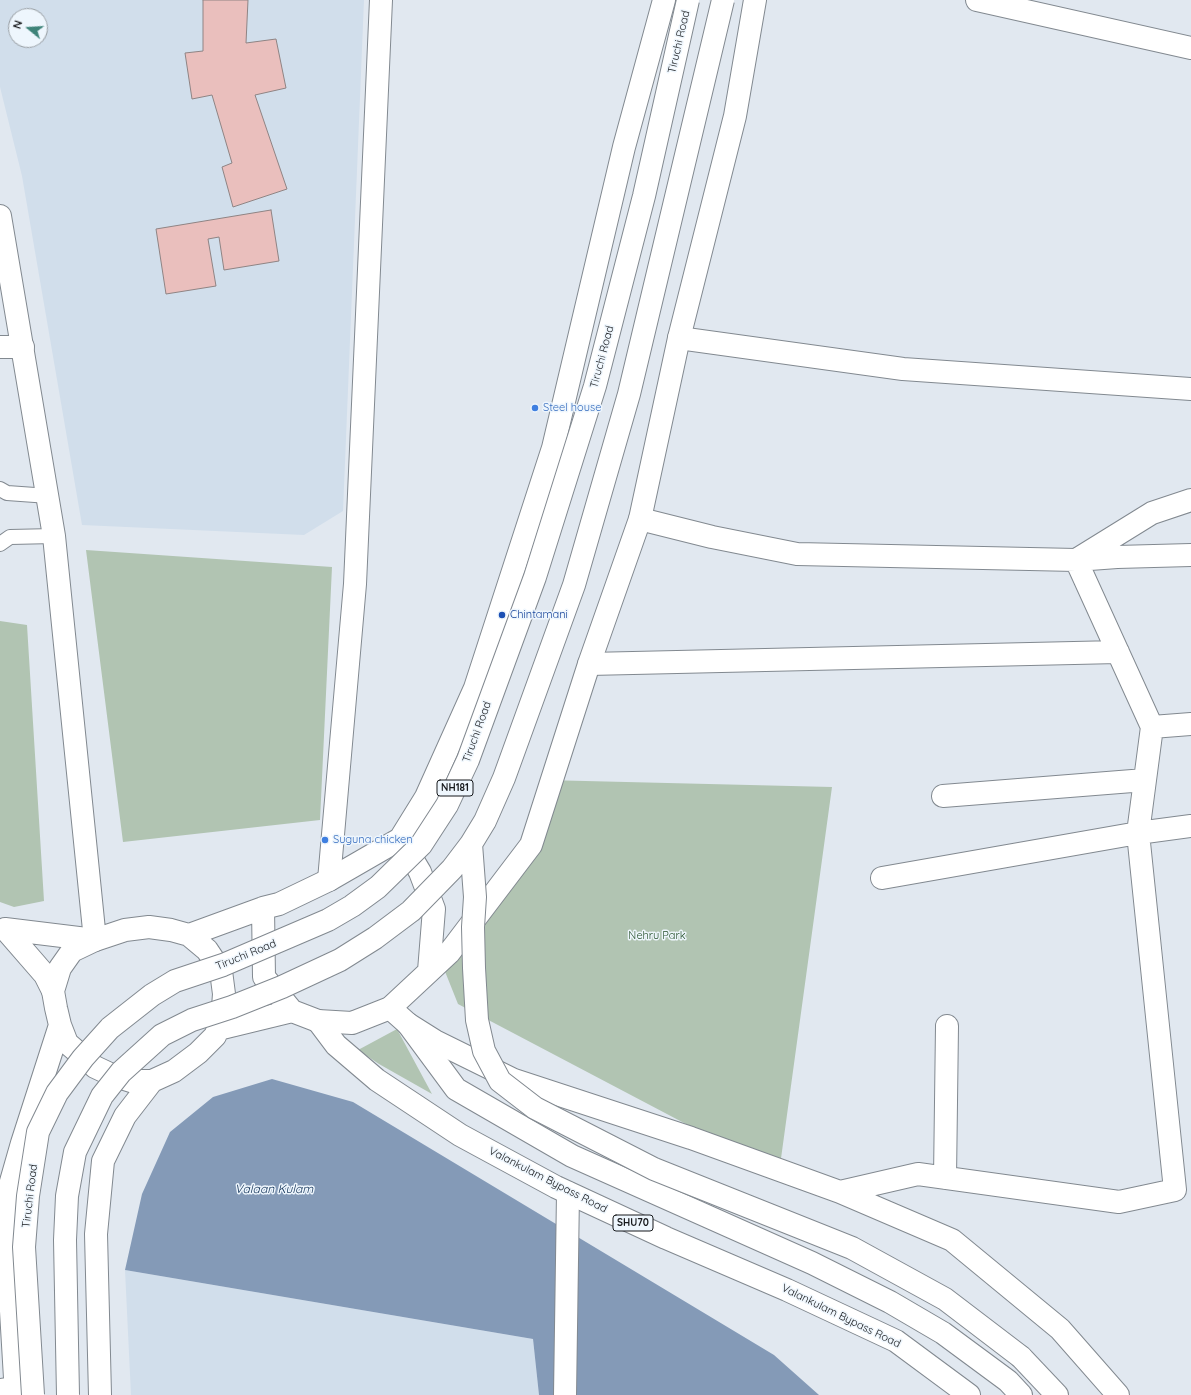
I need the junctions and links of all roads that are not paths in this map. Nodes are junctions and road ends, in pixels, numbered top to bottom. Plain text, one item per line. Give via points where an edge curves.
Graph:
1 (381, 0) edge
2 (664, 0) edge
3 (688, 0) edge
4 (723, 0) edge
5 (756, 0) edge
6 (977, 0) edge
7 (1191, 48) edge
8 (0, 216) edge
9 (679, 338) junction
10 (0, 346) edge
11 (23, 347) junction
12 (1191, 389) edge
13 (0, 488) edge
14 (48, 496) junction
15 (1191, 500) edge
16 (640, 519) junction
17 (54, 536) junction
18 (0, 544) edge
19 (1191, 555) edge
20 (1076, 560) junction
21 (1118, 652) junction
22 (589, 664) junction
23 (1191, 724) edge
24 (1152, 727) junction
25 (1145, 780) junction
26 (944, 796) dead end
27 (1191, 826) edge
28 (1138, 833) junction
29 (400, 839) junction
30 (471, 844) junction
31 (882, 878) dead end
32 (329, 880) junction
33 (263, 908) junction
34 (3, 928) edge
35 (189, 936) junction
36 (95, 940) junction
37 (429, 971) junction
38 (53, 991) junction
39 (390, 1008) junction
40 (292, 1011) junction
41 (318, 1020) junction
42 (408, 1024) junction
43 (60, 1025) junction
44 (947, 1026) dead end
45 (218, 1029) junction
46 (152, 1081) junction
47 (945, 1178) junction
48 (840, 1192) junction
49 (568, 1193) junction
50 (16, 1392) edge
51 (68, 1395) edge
52 (100, 1395) edge
53 (565, 1395) edge
54 (969, 1395) edge
55 (1021, 1395) edge
56 (1057, 1395) edge
57 (1118, 1395) edge

1 - 32 main road via 355,584
2 - 29 main road via 624,148 553,448 475,688 426,797
3 - 50 main road, Tiruchi Road / NH181, bridge via 644,196 595,386 535,577 468,760 447,805 421,845 378,887 328,920 223,965 175,981 152,995 110,1028 57,1093 38,1132 27,1210
4 - 30 main road, bridge via 629,394 574,585 504,778 485,821
5 - 9 main road via 735,116
6 - 7 main road
8 - 11 main road
9 - 12 main road via 903,369
9 - 16 main road
10 - 11 main road
11 - 14 main road
13 - 14 lane via 6,493
14 - 17 main road
15 - 20 main road via 1152,513
16 - 20 main road via 797,554
16 - 22 main road
17 - 18 lane via 10,537
17 - 36 main road
19 - 20 main road
20 - 21 main road
21 - 22 main road
21 - 24 main road
22 - 37 main road via 531,845 449,953
23 - 24 main road
24 - 25 main road
25 - 26 main road
25 - 28 main road
27 - 28 main road
28 - 31 main road
28 - 47 main road via 1175,1190 1119,1202
29 - 32 main road
29 - 37 main road via 420,872 434,909
30 - 51 main road, bridge via 452,869 411,911 375,938 340,960 282,987 192,1020 162,1035 121,1072 102,1096 75,1152 67,1196 65,1240
30 - 56 main road, bridge via 475,896 473,927 477,1020 484,1051 500,1081 535,1108 654,1169 852,1248 944,1299 1021,1357
32 - 33 main road via 279,904
33 - 35 main road
33 - 40 main road via 264,977
34 - 36 main road
34 - 38 main road via 45,975
35 - 36 main road via 149,927 125,930
35 - 45 main road via 207,950 221,971 224,994 222,1020
36 - 38 main road via 72,951 60,968
37 - 39 main road
38 - 43 main road
39 - 41 main road via 352,1023
39 - 42 main road
40 - 41 main road
40 - 45 main road
41 - 49 main road, Valankulam Bypass Road / SHU70 via 336,1045 377,1080 460,1135
42 - 48 main road via 435,1041 514,1080 691,1138
42 - 55 main road via 456,1089 572,1156 812,1263 890,1302 943,1333 1008,1381
43 - 46 main road via 67,1044 94,1067 131,1080
43 - 50 main road via 10,1185 10,1294
44 - 47 main road
45 - 46 main road via 215,1036 198,1053 174,1071
46 - 52 main road via 125,1116 103,1161 96,1234
47 - 48 main road via 918,1174
48 - 57 main road via 952,1240 1060,1329
49 - 53 main road
49 - 54 main road, Valankulam Bypass Road / SHU70 via 896,1341

